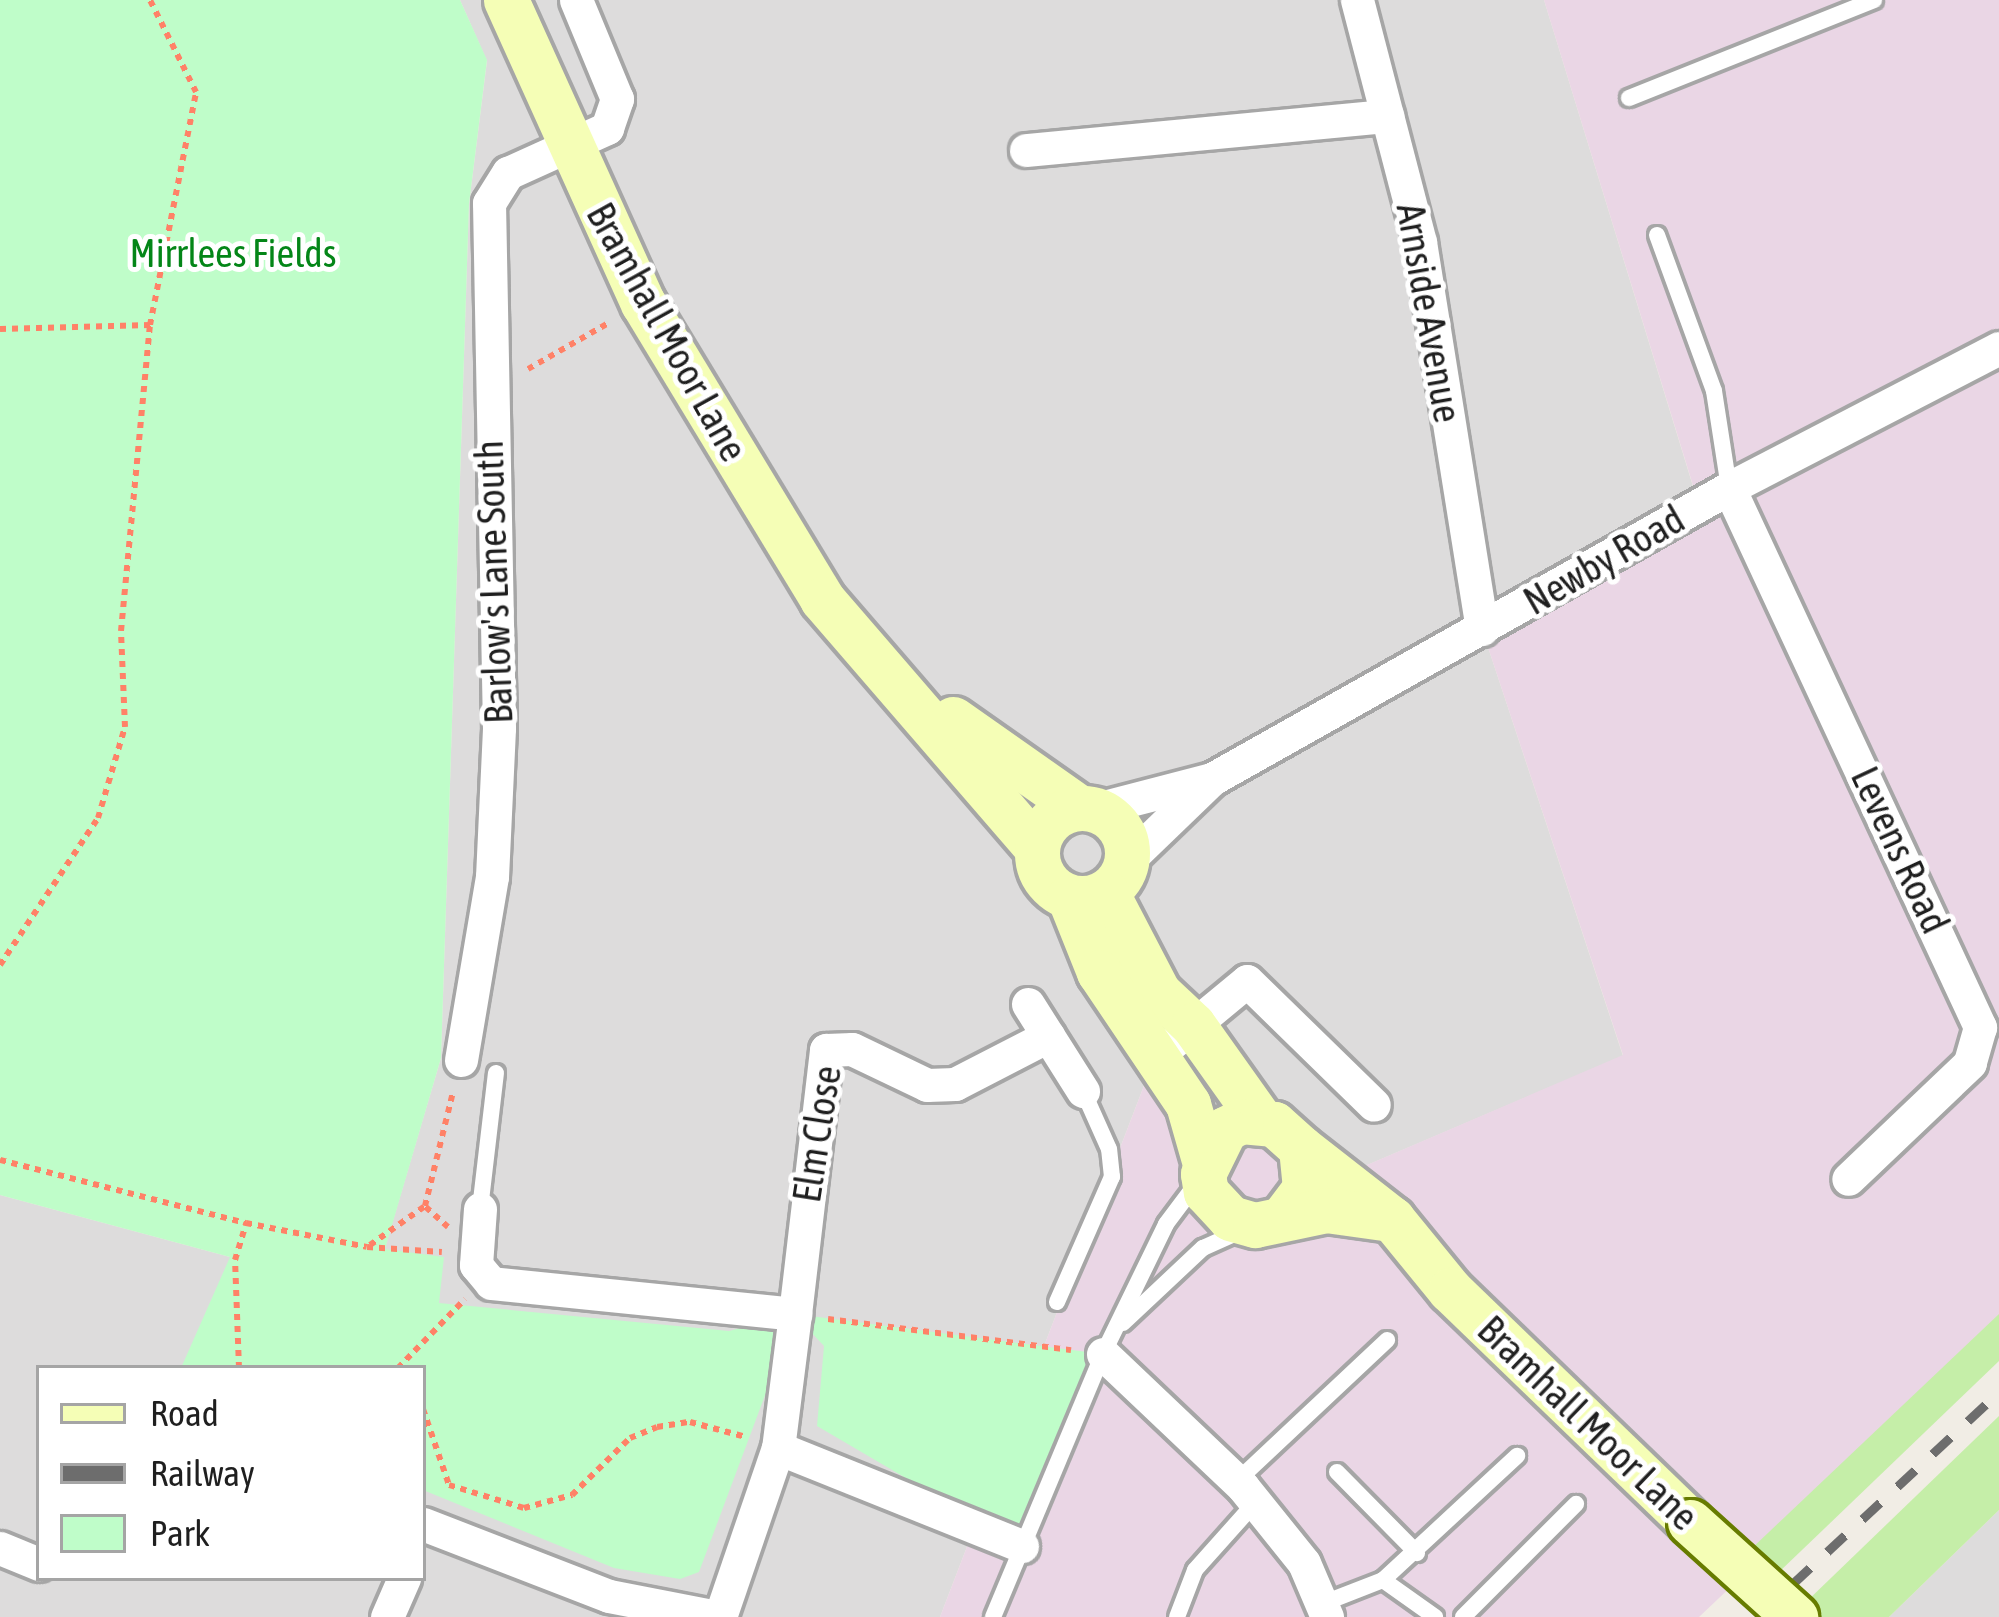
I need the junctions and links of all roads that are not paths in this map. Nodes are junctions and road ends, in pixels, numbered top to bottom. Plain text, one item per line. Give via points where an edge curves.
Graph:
1 (506, 0) edge
2 (576, 0) edge
3 (1357, 0) edge
4 (1874, 0) edge
5 (1629, 98) dead end
6 (1387, 116) junction
7 (569, 148) junction
8 (1026, 151) dead end
9 (1657, 235) dead end
10 (1999, 348) edge
11 (1730, 488) junction
12 (1482, 629) junction
13 (862, 645) junction
14 (1212, 779) junction
15 (1087, 808) junction
16 (1037, 848) junction
17 (1100, 883) junction
18 (1028, 1004) dead end
19 (1193, 1025) junction
20 (1048, 1036) junction
21 (1155, 1057) junction
22 (461, 1060) road end
23 (496, 1073) dead end
24 (1083, 1090) joint
25 (1374, 1106) dead end
26 (1262, 1122) junction
27 (1301, 1148) junction
28 (1203, 1167) junction
29 (1848, 1179) dead end
30 (1392, 1219) junction
31 (1270, 1220) junction
32 (479, 1244) joint
33 (1058, 1302) dead end
34 (795, 1314) junction
35 (1387, 1340) dead end
36 (1110, 1341) junction
37 (778, 1448) junction
38 (1517, 1456) dead end
39 (1337, 1472) dead end
40 (1246, 1492) junction
41 (1576, 1504) dead end
42 (426, 1528) edge
43 (1022, 1546) junction
44 (0, 1548) edge
45 (1418, 1553) junction
46 (36, 1563) edge
47 (1383, 1580) junction
48 (403, 1581) edge
49 (1326, 1610) edge
50 (387, 1617) edge
51 (718, 1617) edge
52 (993, 1617) edge
53 (1177, 1617) edge
54 (1436, 1617) edge
55 (1463, 1617) edge
56 (1795, 1617) edge

1 - 7 street, Bramhall Moor Lane
2 - 7 street, Barlow's Lane South via 617,99 607,128
3 - 6 street, Arnside Avenue
4 - 5 lane
6 - 8 street
6 - 12 street, Arnside Avenue via 1420,242
7 - 13 street, Bramhall Moor Lane via 643,303 823,599
7 - 22 street, Barlow's Lane South via 508,173 489,203 500,728 492,877
9 - 11 lane via 1714,391
10 - 11 street, Newby Road
11 - 12 street, Newby Road
11 - 29 street, Levens Road via 1980,1028 1970,1063
12 - 14 street, Newby Road
13 - 15 street, Bramhall Moor Lane via 1015,769
13 - 16 street, Bramhall Moor Lane
14 - 15 street, Newby Road
14 - 17 street, Newby Road
15 - 16 street via 1052,818
15 - 17 street via 1122,830
16 - 17 street via 1044,878
17 - 19 street, Bramhall Moor Lane via 1131,951
17 - 21 street via 1099,972
18 - 20 street
19 - 21 street
19 - 25 street via 1247,981
19 - 26 street, Bramhall Moor Lane
20 - 24 street
20 - 34 street, Elm Close via 955,1084 927,1085 852,1049 826,1050
21 - 28 street via 1189,1104
23 - 32 lane
24 - 33 lane via 1112,1178
26 - 27 street, Bramhall Moor Lane
26 - 28 street via 1225,1129
27 - 30 street, Bramhall Moor Lane
27 - 31 street via 1304,1188
28 - 31 street via 1216,1207
28 - 36 lane
30 - 31 street via 1326,1210
30 - 56 street, Bramhall Moor Lane, bridge via 1450,1290
31 - 36 lane via 1203,1248
32 - 34 street via 518,1289
34 - 37 street
35 - 40 lane
36 - 40 street
36 - 43 lane
37 - 43 street
37 - 51 street
38 - 45 lane
39 - 45 lane
40 - 49 street via 1304,1563
40 - 53 lane via 1195,1570
41 - 55 lane
42 - 51 street via 609,1596
43 - 52 lane
44 - 46 street
45 - 47 lane
47 - 49 lane
47 - 54 lane
48 - 50 street

